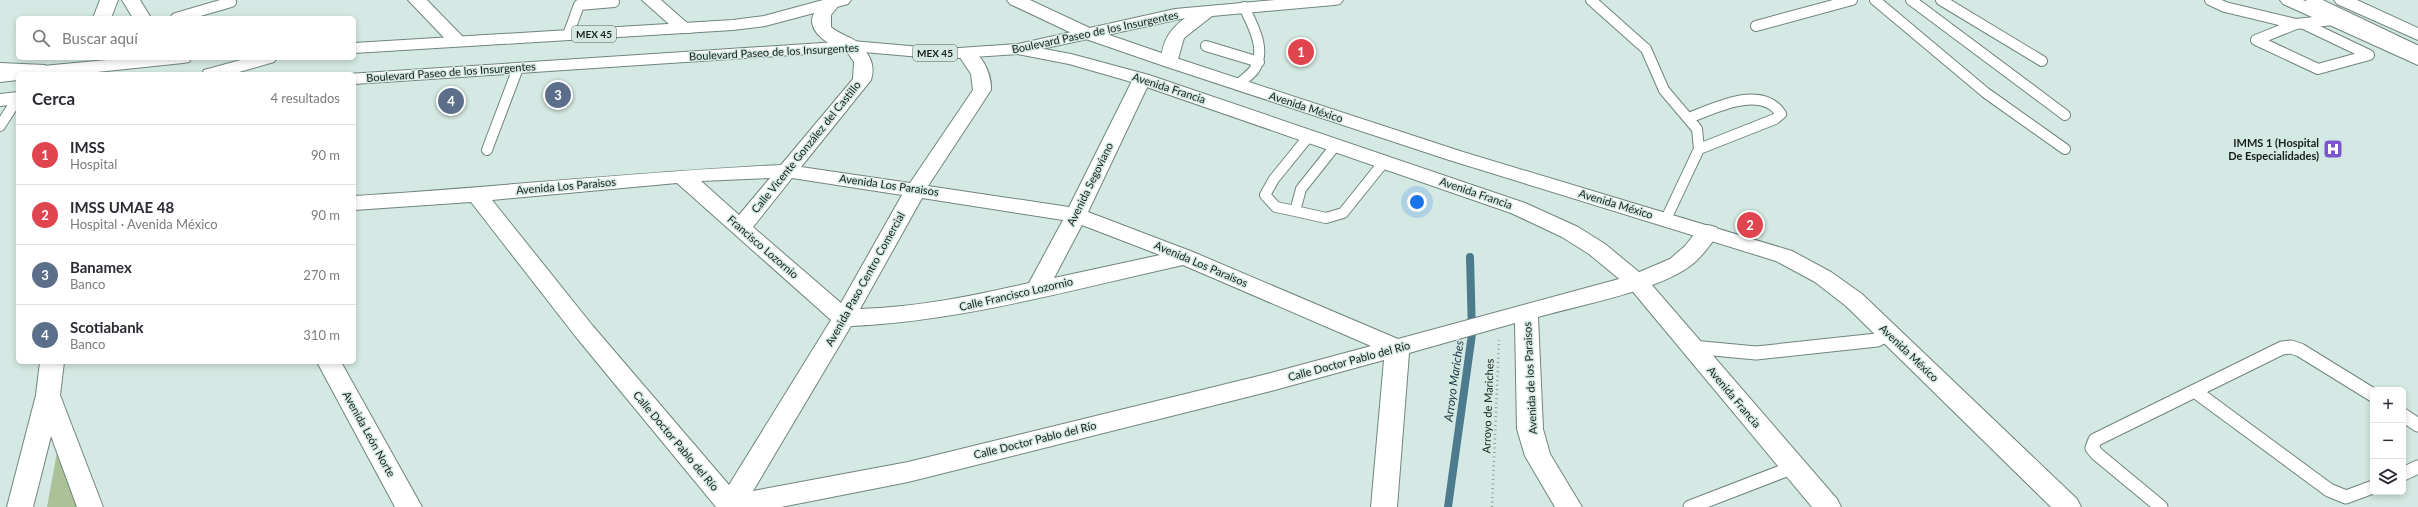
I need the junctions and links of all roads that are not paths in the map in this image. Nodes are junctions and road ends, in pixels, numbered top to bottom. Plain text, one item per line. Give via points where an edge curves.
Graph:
1 (109, 0) edge
2 (131, 0) edge
3 (417, 0) edge
4 (651, 0) edge
5 (1016, 0) edge
6 (1334, 0) edge
7 (1590, 0) edge
8 (1852, 0) edge
9 (1874, 0) edge
10 (1911, 0) edge
11 (1941, 0) edge
12 (2210, 0) edge
13 (2289, 0) edge
14 (2311, 0) edge
15 (2326, 0) edge
16 (2342, 0) edge
17 (836, 1) edge
18 (231, 2) dead end
19 (614, 2) dead end
20 (1244, 7) junction
21 (1208, 11) junction
22 (103, 16) edge
23 (141, 16) edge
24 (183, 16) edge
25 (2333, 20) junction
26 (2300, 24) junction
27 (1756, 26) dead end
28 (685, 28) junction
29 (1086, 33) junction
30 (568, 35) junction
31 (2418, 35) edge
32 (458, 42) junction
33 (2418, 43) edge
34 (852, 46) junction
35 (1206, 46) dead end
36 (356, 48) edge
37 (1018, 49) junction
38 (2418, 51) edge
39 (966, 54) junction
40 (130, 60) edge
41 (261, 60) edge
42 (2418, 60) edge
43 (103, 61) edge
44 (2042, 61) dead end
45 (1170, 62) junction
46 (1259, 62) junction
47 (518, 68) junction
48 (0, 69) edge
49 (69, 69) junction
50 (41, 72) edge
51 (133, 72) edge
52 (218, 72) edge
53 (16, 74) edge
54 (0, 76) edge
55 (356, 78) edge
56 (1142, 79) junction
57 (1238, 85) junction
58 (16, 98) edge
59 (0, 100) edge
60 (16, 101) edge
61 (2065, 115) dead end
62 (1689, 118) junction
63 (0, 126) edge
64 (1309, 136) junction
65 (1336, 145) junction
66 (1699, 149) junction
67 (2065, 149) dead end
68 (487, 150) dead end
69 (1384, 162) junction
70 (788, 171) junction
71 (682, 176) junction
72 (916, 189) junction
73 (477, 195) junction
74 (356, 202) edge
75 (1295, 211) junction
76 (1076, 215) junction
77 (1666, 219) junction
78 (741, 227) junction
79 (1708, 232) junction
80 (1185, 257) junction
81 (1637, 282) junction
82 (1037, 289) junction
83 (1527, 317) junction
84 (844, 318) junction
85 (1889, 334) junction
86 (1692, 347) junction
87 (1396, 348) junction
88 (52, 364) edge
89 (330, 364) edge
90 (2196, 392) junction
91 (2370, 393) edge
92 (48, 395) junction
93 (2406, 417) edge
94 (2418, 425) edge
95 (1794, 467) junction
96 (2418, 468) edge
97 (2406, 473) edge
98 (2370, 488) edge
99 (20, 507) edge
100 (90, 507) edge
101 (409, 507) edge
102 (730, 507) edge
103 (1384, 507) edge
104 (1569, 507) edge
105 (1690, 507) edge
106 (1828, 507) edge
107 (2068, 507) edge
108 (2161, 507) edge

1 - 22 street
2 - 23 street
3 - 32 street
4 - 28 street
5 - 29 street, Avenida México
6 - 20 street, Boulevard Paseo de los Insurgentes / MEX 45
7 - 62 lane via 1646,49 1664,90
8 - 27 lane
9 - 67 lane via 1986,93
10 - 61 lane
11 - 44 lane
12 - 26 lane via 2226,8
13 - 25 street
14 - 38 lane
15 - 33 lane
16 - 31 street
17 - 28 street, MEX 45 via 765,20
17 - 34 street via 822,15 822,23 832,38
18 - 24 lane
19 - 30 lane via 579,5
20 - 21 street, Boulevard Paseo de los Insurgentes / MEX 45
20 - 46 lane via 1260,46
21 - 29 street, Boulevard Paseo de los Insurgentes / MEX 45 via 1144,20
21 - 45 street via 1173,38
25 - 26 lane
25 - 42 street
26 - 26 lane via 2256,40 2318,69 2369,54
28 - 30 street, MEX 45
29 - 37 street, Boulevard Paseo de los Insurgentes / MEX 45
29 - 45 street, Avenida México
30 - 32 street, MEX 45
32 - 36 street, MEX 45
34 - 39 street, Boulevard Paseo de los Insurgentes / MEX 45 via 904,52
34 - 47 street, Boulevard Paseo de los Insurgentes / MEX 45
34 - 70 street, Calle Vicente González del Castillo via 865,62 866,71 862,80
35 - 46 lane
37 - 39 street, Boulevard Paseo de los Insurgentes / MEX 45
37 - 56 street, Avenida Francia via 1071,59
39 - 72 street, Avenida Paso Centro Comercial via 980,70 984,79 982,90
40 - 43 street
41 - 52 street
43 - 49 street
43 - 51 street
45 - 57 street, Avenida México
46 - 57 lane
47 - 55 street, Boulevard Paseo de los Insurgentes / MEX 45
47 - 68 lane
48 - 49 street
49 - 50 street
53 - 54 street
56 - 64 street, Avenida Francia
56 - 76 street, Avenida Segoviano
57 - 77 street, Avenida México via 1456,156
58 - 59 street
60 - 63 lane
62 - 66 lane via 1699,137
62 - 66 lane via 1747,99 1759,98 1779,107 1781,114 1775,119
64 - 65 street, Avenida Francia
64 - 75 lane via 1274,179 1265,195 1276,207
65 - 69 street, Avenida Francia
65 - 75 lane via 1301,189
66 - 77 lane
69 - 75 lane via 1343,213 1326,218
69 - 81 street, Avenida Francia via 1541,218 1597,249
70 - 71 street, Avenida Los Paraisos
70 - 72 street, Avenida Los Paraisos
70 - 78 street, Calle Vicente González del Castillo
71 - 73 street, Avenida Los Paraisos
71 - 78 street, Francisco Lozornio
72 - 76 street, Avenida Los Paraisos
72 - 84 street, Avenida Paso Centro Comercial
73 - 74 street, Avenida Los Paraisos
73 - 102 street, Calle Doctor Pablo del Río via 584,331
76 - 80 street, Avenida Los Paraisos
76 - 82 street, Avenida Segoviano
77 - 79 street, Avenida México
78 - 84 street, Francisco Lozornio
79 - 81 street, Calle Doctor Pablo del Río via 1686,260 1670,270
79 - 85 street, Avenida México via 1784,256 1823,277 1854,300
80 - 82 street, Calle Francisco Lozornio
80 - 87 street, Avenida Los Paraisos
81 - 83 street, Calle Doctor Pablo del Río
81 - 86 street, Avenida Francia
82 - 84 street, Calle Francisco Lozornio via 947,310
83 - 87 street, Calle Doctor Pablo del Río via 1496,322
83 - 104 street, Avenida de los Paraisos via 1530,429 1538,456
84 - 102 street, Avenida Paso Centro Comercial
85 - 86 lane via 1877,340 1756,353
85 - 107 street, Avenida México
86 - 95 street, Avenida Francia
87 - 102 street, Calle Doctor Pablo del Río via 908,472
87 - 103 street
88 - 92 street
89 - 101 street, Avenida León Norte
90 - 91 lane via 2282,348 2291,347 2309,354
90 - 98 lane via 2329,490 2346,497
90 - 108 lane via 2092,444 2097,454
92 - 99 street
92 - 100 street
93 - 94 lane
95 - 105 lane
95 - 106 street, Avenida Francia
96 - 97 lane

